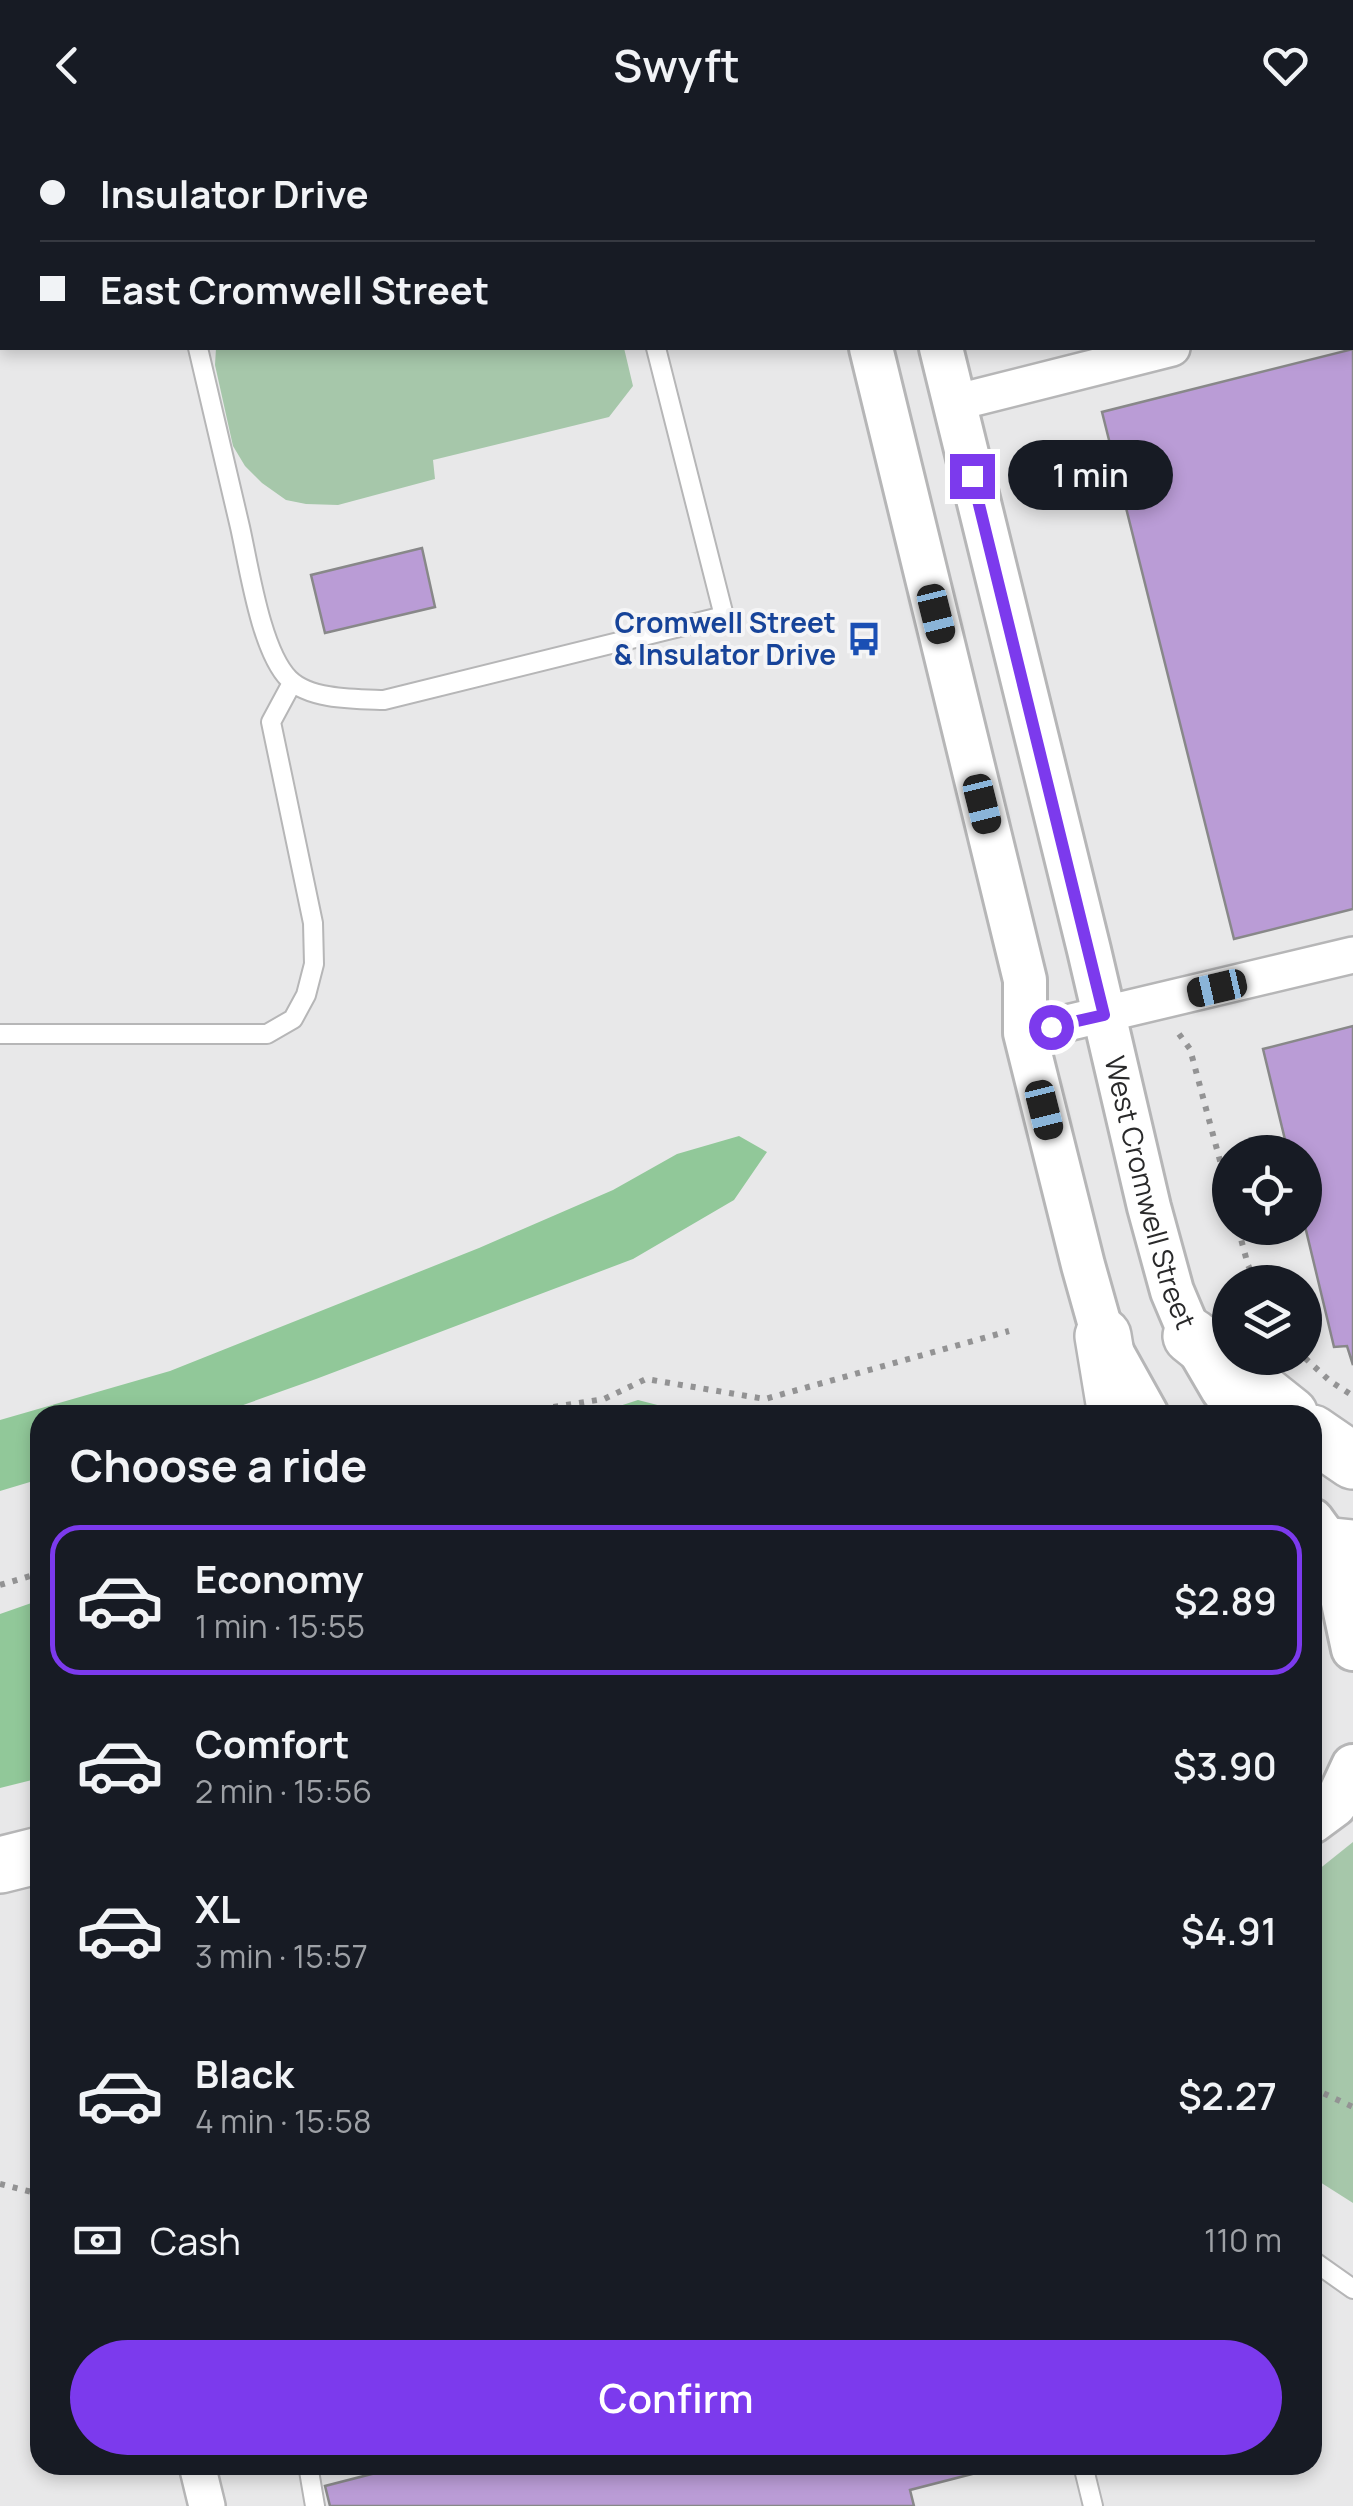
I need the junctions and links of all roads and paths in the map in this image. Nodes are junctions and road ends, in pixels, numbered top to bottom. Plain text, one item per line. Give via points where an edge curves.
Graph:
1 (198, 350) edge
2 (657, 350) edge
3 (871, 350) edge
4 (941, 350) edge
5 (1164, 350) edge
6 (954, 402) junction
7 (292, 683) junction
8 (1353, 955) edge
9 (1104, 1015) junction
10 (1177, 1032) dead end
11 (1024, 1033) junction
12 (0, 1034) edge
13 (1213, 1135) edge
14 (1009, 1331) dead end
15 (1103, 1336) junction
16 (1192, 1336) junction
17 (1322, 1374) edge
18 (1353, 1396) edge
19 (566, 1405) edge
20 (1114, 1405) edge
21 (1142, 1405) edge
22 (1234, 1405) edge
23 (1278, 1405) edge
24 (1322, 1440) edge
25 (1353, 1462) edge
26 (1327, 1541) edge
27 (30, 1576) edge
28 (0, 1585) edge
29 (1353, 1649) edge
30 (1353, 1766) edge
31 (1322, 1815) edge
32 (30, 1858) edge
33 (0, 1865) edge
34 (1322, 2093) edge
35 (1353, 2107) edge
36 (0, 2184) edge
37 (30, 2192) edge
38 (1322, 2267) edge
39 (1353, 2289) edge
40 (199, 2475) edge
41 (310, 2475) edge
42 (1085, 2475) edge
43 (207, 2506) edge
44 (315, 2506) edge
45 (1093, 2506) edge

1 - 7 lane via 268,641
2 - 7 lane via 724,616 384,700 334,699
3 - 11 street via 1025,980
4 - 6 street, West Cromwell Street
5 - 6 street
6 - 9 street, West Cromwell Street
7 - 12 lane via 271,722 313,923 314,964 293,1019 266,1034
8 - 9 street
9 - 11 street
9 - 16 street, West Cromwell Street via 1148,1206
10 - 13 path via 1190,1049
11 - 15 street
14 - 19 path via 766,1399 646,1379 604,1399
15 - 20 main road
15 - 21 street
16 - 22 street, West Cromwell Street
16 - 23 main road
17 - 18 path
24 - 25 main road
26 - 29 street
27 - 28 path
30 - 31 street via 1335,1805
32 - 33 main road
34 - 35 path
36 - 37 path
38 - 39 lane
40 - 43 street
41 - 44 lane
42 - 45 lane

